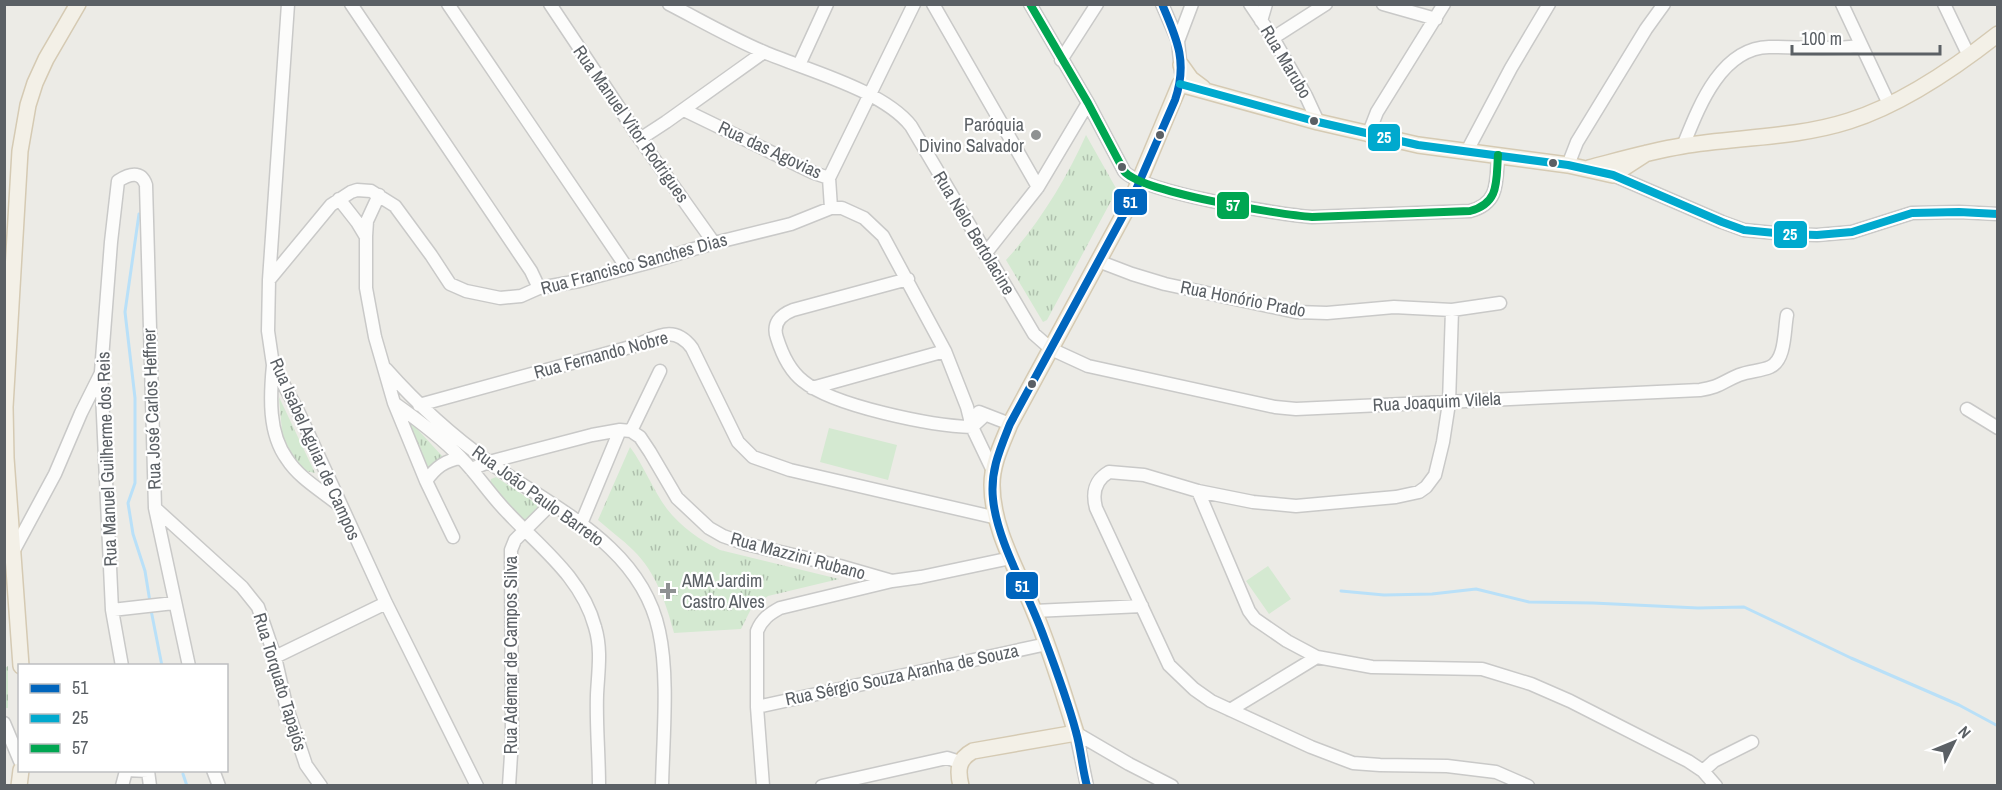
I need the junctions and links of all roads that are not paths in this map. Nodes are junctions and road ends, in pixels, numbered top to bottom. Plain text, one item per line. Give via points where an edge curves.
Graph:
1 (78, 4) edge
2 (351, 4) edge
3 (448, 4) edge
4 (549, 4) edge
5 (669, 4) edge
6 (827, 4) edge
7 (914, 4) edge
8 (933, 4) edge
9 (1030, 4) edge
10 (1097, 4) edge
11 (1162, 4) edge
12 (1192, 4) edge
13 (1250, 4) edge
14 (1266, 4) edge
15 (1326, 4) edge
16 (1383, 4) edge
17 (1444, 4) edge
18 (1549, 4) edge
19 (1664, 4) edge
20 (1842, 4) edge
21 (1944, 4) edge
22 (290, 8) edge
23 (1436, 19) junction
24 (1261, 21) junction
25 (1998, 34) edge
26 (1273, 38) junction
27 (1178, 41) junction
28 (1861, 46) junction
29 (764, 52) junction
30 (1969, 57) junction
31 (1061, 60) junction
32 (799, 65) junction
33 (1181, 65) junction
34 (1180, 84) junction
35 (1208, 92) junction
36 (870, 95) junction
37 (1088, 104) junction
38 (1889, 104) junction
39 (684, 110) junction
40 (1318, 122) junction
41 (1368, 135) junction
42 (640, 138) junction
43 (1683, 146) junction
44 (1467, 151) junction
45 (1647, 153) junction
46 (1498, 155) junction
47 (1568, 165) junction
48 (1586, 169) junction
49 (1613, 175) junction
50 (829, 178) junction
51 (118, 181) joint
52 (1140, 182) junction
53 (1038, 187) junction
54 (379, 195) junction
55 (339, 199) junction
56 (831, 208) junction
57 (1998, 214) edge
58 (366, 237) junction
59 (10, 241) edge
60 (714, 243) junction
61 (986, 254) junction
62 (1098, 261) junction
63 (627, 268) junction
64 (908, 279) junction
65 (268, 280) junction
66 (539, 288) junction
67 (1500, 303) dead end
68 (1452, 310) junction
69 (1787, 315) dead end
70 (1051, 349) junction
71 (945, 351) junction
72 (273, 365) junction
73 (386, 369) junction
74 (660, 371) dead end
75 (101, 372) junction
76 (812, 388) junction
77 (394, 403) junction
78 (1449, 403) junction
79 (419, 405) junction
80 (967, 407) junction
81 (1967, 409) dead end
82 (985, 415) junction
83 (1010, 424) junction
84 (972, 427) junction
85 (1998, 428) edge
86 (626, 430) junction
87 (461, 458) junction
88 (489, 462) junction
89 (471, 469) junction
90 (993, 471) junction
91 (426, 481) junction
92 (1198, 490) junction
93 (551, 504) junction
94 (340, 505) junction
95 (155, 508) junction
96 (997, 518) junction
97 (581, 524) junction
98 (526, 531) junction
99 (453, 537) dead end
100 (13, 552) junction
101 (1011, 558) junction
102 (892, 581) junction
103 (174, 603) junction
104 (386, 603) junction
105 (1142, 606) junction
106 (112, 610) junction
107 (1034, 611) junction
108 (1047, 644) junction
109 (275, 657) junction
110 (1317, 657) junction
111 (21, 664) edge
112 (122, 664) edge
113 (189, 664) edge
114 (757, 707) junction
115 (1230, 710) junction
116 (4, 723) edge
117 (1076, 733) junction
118 (1752, 742) dead end
119 (18, 756) edge
120 (960, 762) junction
121 (1703, 771) junction
122 (213, 772) edge
123 (219, 786) edge
124 (321, 786) edge
125 (477, 786) edge
126 (509, 786) edge
127 (599, 786) edge
128 (662, 786) edge
129 (763, 786) edge
130 (822, 786) edge
131 (961, 786) edge
132 (1087, 786) edge
133 (1172, 786) edge
134 (1528, 786) edge
135 (1716, 786) edge

1 - 59 main road via 46,59 28,105
2 - 66 street via 531,270
3 - 63 street
4 - 42 street, Rua Manuel Vitor Rodrigues
5 - 29 street, Rua Nelo Bertolacine
6 - 32 street
7 - 36 street
8 - 53 street
9 - 31 street
10 - 31 street
11 - 27 street
12 - 27 street
13 - 24 street, Rua Marubo
14 - 24 street
15 - 26 street
16 - 23 street
17 - 23 street
18 - 44 street
19 - 47 street via 1582,134
20 - 28 street
21 - 30 street
22 - 65 street, Rua Isabel Aguiar de Campos
23 - 41 street via 1377,112
24 - 26 street, Rua Marubo
25 - 30 main road
26 - 40 street, Rua Marubo
27 - 33 street
28 - 38 street
28 - 43 street via 1767,47 1744,53 1712,85
29 - 32 street, Rua Nelo Bertolacine
29 - 39 street
30 - 38 main road
31 - 37 street
32 - 36 street, Rua Nelo Bertolacine
33 - 34 street
33 - 35 main road
34 - 35 main road
34 - 52 main road
35 - 40 main road
36 - 50 street
36 - 61 street, Rua Nelo Bertolacine via 898,111 911,126
37 - 52 street via 1124,171
37 - 53 street
38 - 43 main road via 1828,127
39 - 42 street
39 - 50 street, Rua das Agovias
40 - 41 main road
41 - 44 main road
42 - 60 street, Rua Manuel Vitor Rodrigues
43 - 45 main road
44 - 46 main road
45 - 48 main road
45 - 49 main road
46 - 47 main road
46 - 52 street via 1496,184 1489,201 1483,208 1451,213 1337,218 1286,215
47 - 48 main road
48 - 49 main road
49 - 57 street via 1744,230 1817,235 1852,232 1912,213
50 - 56 street, Rua das Agovias
51 - 75 street, Rua Manuel Guilherme dos Reis
51 - 95 street, Rua José Carlos Heffner via 135,173 146,185
52 - 62 main road
53 - 61 street
54 - 55 street via 357,190
54 - 58 street via 367,221
54 - 66 street, Rua Francisco Sanches Dias via 400,212 454,287 500,298 522,296
55 - 58 street
55 - 65 street
56 - 60 street, Rua Francisco Sanches Dias via 790,224
56 - 64 street via 852,211 874,225
58 - 73 street via 369,309
59 - 100 main road via 5,407
60 - 63 street, Rua Francisco Sanches Dias
61 - 70 street, Rua Nelo Bertolacine via 1034,334
62 - 68 street, Rua Honório Prado via 1166,284 1296,312 1394,307
62 - 70 main road
63 - 66 street, Rua Francisco Sanches Dias
64 - 71 street
64 - 76 street via 781,316 775,334 785,359 800,380
65 - 72 street, Rua Isabel Aguiar de Campos
67 - 68 street, Rua Honório Prado
68 - 78 street
69 - 78 street, Rua Joaquim Vilela via 1776,364 1738,375 1718,387
70 - 78 street, Rua Joaquim Vilela via 1088,366 1275,407
70 - 83 main road
71 - 76 street
71 - 80 street
72 - 94 street, Rua Isabel Aguiar de Campos
72 - 94 street via 271,404 277,442 298,472
73 - 77 street
73 - 79 street, Rua João Paulo Barreto
74 - 86 street
75 - 100 street via 55,474
75 - 106 street, Rua Manuel Guilherme dos Reis
76 - 84 street via 838,400 893,414
77 - 87 street, Rua João Paulo Barreto
77 - 91 street
78 - 92 street via 1435,475 1426,487 1412,495 1296,506
79 - 88 street, Rua João Paulo Barreto
79 - 96 street, Rua Fernando Nobre via 672,334 684,338 692,348 738,442 753,457 790,470
80 - 82 street
80 - 84 street
81 - 85 street
82 - 83 street
82 - 84 street
83 - 90 main road
84 - 90 street
86 - 88 street
86 - 97 street
86 - 102 street, Rua Mazzini Rubano via 640,437 677,498 723,536
87 - 89 street, Rua João Paulo Barreto
87 - 91 street via 445,462
88 - 89 street
88 - 93 street, Rua João Paulo Barreto
89 - 98 street, Rua João Paulo Barreto
90 - 96 main road
91 - 99 street
92 - 105 street via 1128,472 1109,472 1098,482 1093,498 1096,508
92 - 110 street via 1249,611 1287,641
93 - 97 street, Rua João Paulo Barreto
93 - 98 street, Rua Ademar de Campos Silva
94 - 104 street, Rua Isabel Aguiar de Campos
95 - 103 street, Rua José Carlos Heffner
95 - 109 street, Rua Torquato Tapajós via 251,597 263,618
96 - 101 main road
97 - 128 street, Rua João Paulo Barreto via 626,563 652,605 660,632 664,684
98 - 126 street, Rua Ademar de Campos Silva via 514,540 511,550
98 - 127 street, Rua João Paulo Barreto via 569,575 595,626 600,670
100 - 111 main road
101 - 102 street
101 - 107 main road
102 - 114 street via 769,614 757,631
103 - 106 street
103 - 113 street, Rua José Carlos Heffner
104 - 109 street
104 - 125 street, Rua Isabel Aguiar de Campos
105 - 107 street
105 - 115 street via 1169,665 1194,689
106 - 112 street, Rua Manuel Guilherme dos Reis
107 - 108 main road
108 - 114 street, Rua Sérgio Souza Aranha de Souza
108 - 117 main road
109 - 124 street, Rua Torquato Tapajós via 285,705 306,765
110 - 115 street
110 - 121 street via 1372,667 1482,669 1570,701
114 - 129 street
115 - 134 street via 1353,763 1496,772
116 - 119 street
117 - 120 main road via 973,751
117 - 132 street
117 - 133 street
118 - 121 street via 1714,761
120 - 130 street via 947,758
120 - 131 main road
121 - 135 street
122 - 123 street

